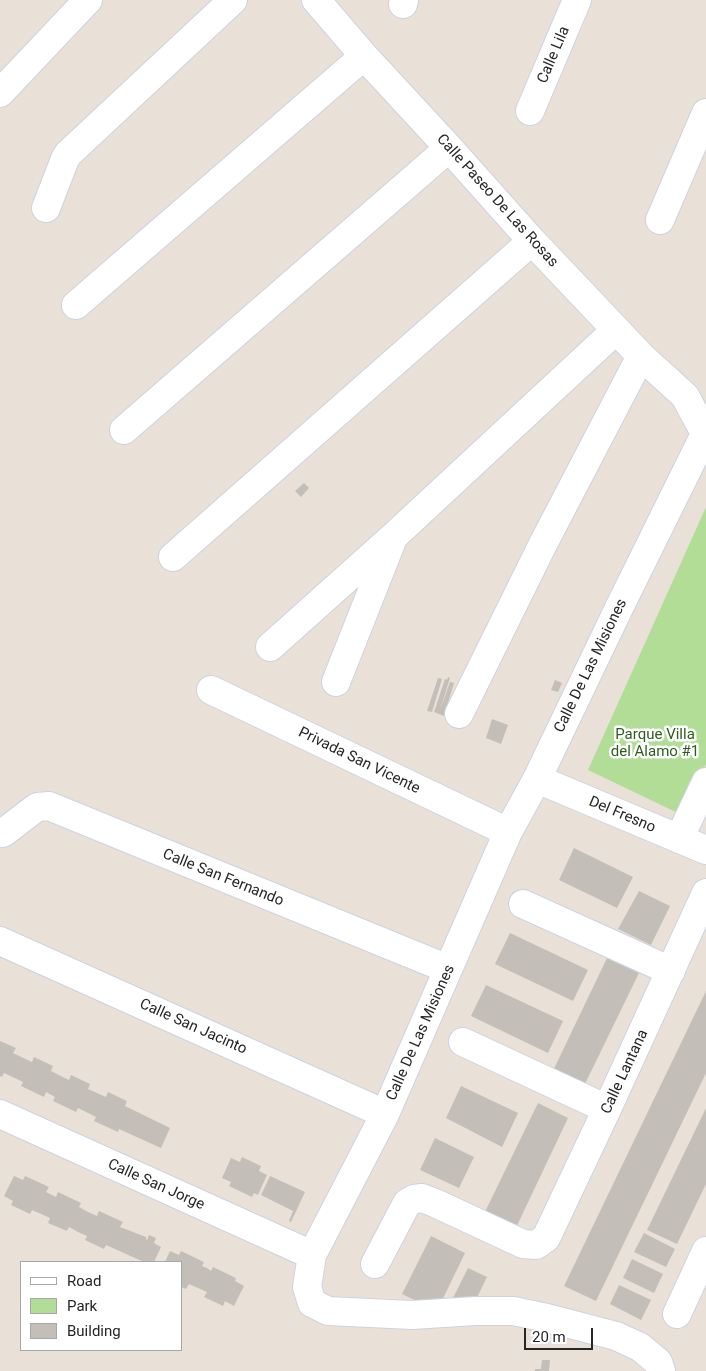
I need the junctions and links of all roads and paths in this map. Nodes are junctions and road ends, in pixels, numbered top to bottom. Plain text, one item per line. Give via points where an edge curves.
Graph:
1 (88, 0) edge
2 (233, 0) edge
3 (316, 0) edge
4 (578, 0) edge
5 (364, 56) junction
6 (0, 93) edge
7 (530, 111) dead end
8 (706, 113) edge
9 (450, 148) junction
10 (46, 208) dead end
11 (660, 220) dead end
12 (532, 241) junction
13 (76, 305) dead end
14 (616, 330) junction
15 (641, 356) junction
16 (695, 397) edge
17 (124, 430) dead end
18 (706, 434) edge
19 (393, 537) junction
20 (173, 557) dead end
21 (270, 647) dead end
22 (336, 682) dead end
23 (211, 690) dead end
24 (459, 714) dead end
25 (537, 778) junction
26 (706, 782) edge
27 (508, 832) junction
28 (3, 833) dead end
29 (679, 839) junction
30 (706, 850) edge
31 (706, 893) edge
32 (523, 904) dead end
33 (0, 941) edge
34 (448, 969) junction
35 (671, 971) junction
36 (463, 1042) dead end
37 (608, 1109) junction
38 (0, 1114) edge
39 (385, 1114) junction
40 (706, 1251) edge
41 (312, 1255) junction
42 (375, 1264) dead end
43 (677, 1314) dead end
44 (661, 1371) edge

1 - 6 street
2 - 10 street via 68,154
3 - 5 street, Calle Paseo De Las Rosas
4 - 7 street, Calle Lila
5 - 9 street, Calle Paseo De Las Rosas
5 - 13 street
8 - 11 street
9 - 12 street, Calle Paseo De Las Rosas
9 - 17 street
12 - 14 street, Calle Paseo De Las Rosas
12 - 20 street
14 - 15 street, Calle Paseo De Las Rosas
14 - 19 street
15 - 16 street, Calle Paseo De Las Rosas
15 - 24 street
16 - 18 street, Calle Paseo De Las Rosas
18 - 25 street, Calle De Las Misiones
19 - 21 street
19 - 22 street
23 - 27 street, Privada San Vicente
25 - 27 street, Calle De Las Misiones
25 - 29 street, Del Fresno
26 - 29 street
27 - 34 street, Calle De Las Misiones
28 - 34 street, Calle San Fernando via 36,807 49,806
29 - 30 street, Del Fresno
31 - 35 street, Calle Lantana
32 - 35 street
33 - 39 street, Calle San Jacinto
34 - 39 street, Calle De Las Misiones
35 - 37 street, Calle Lantana
36 - 37 street
37 - 42 street, Calle Lantana via 546,1238 536,1245 523,1244 422,1198 407,1203
38 - 41 street, Calle San Jorge
39 - 41 street, Calle De Las Misiones
40 - 43 street
41 - 44 street, Calle De Las Misiones via 307,1287 312,1303 328,1311 412,1315 513,1311 616,1336 640,1347 658,1362

